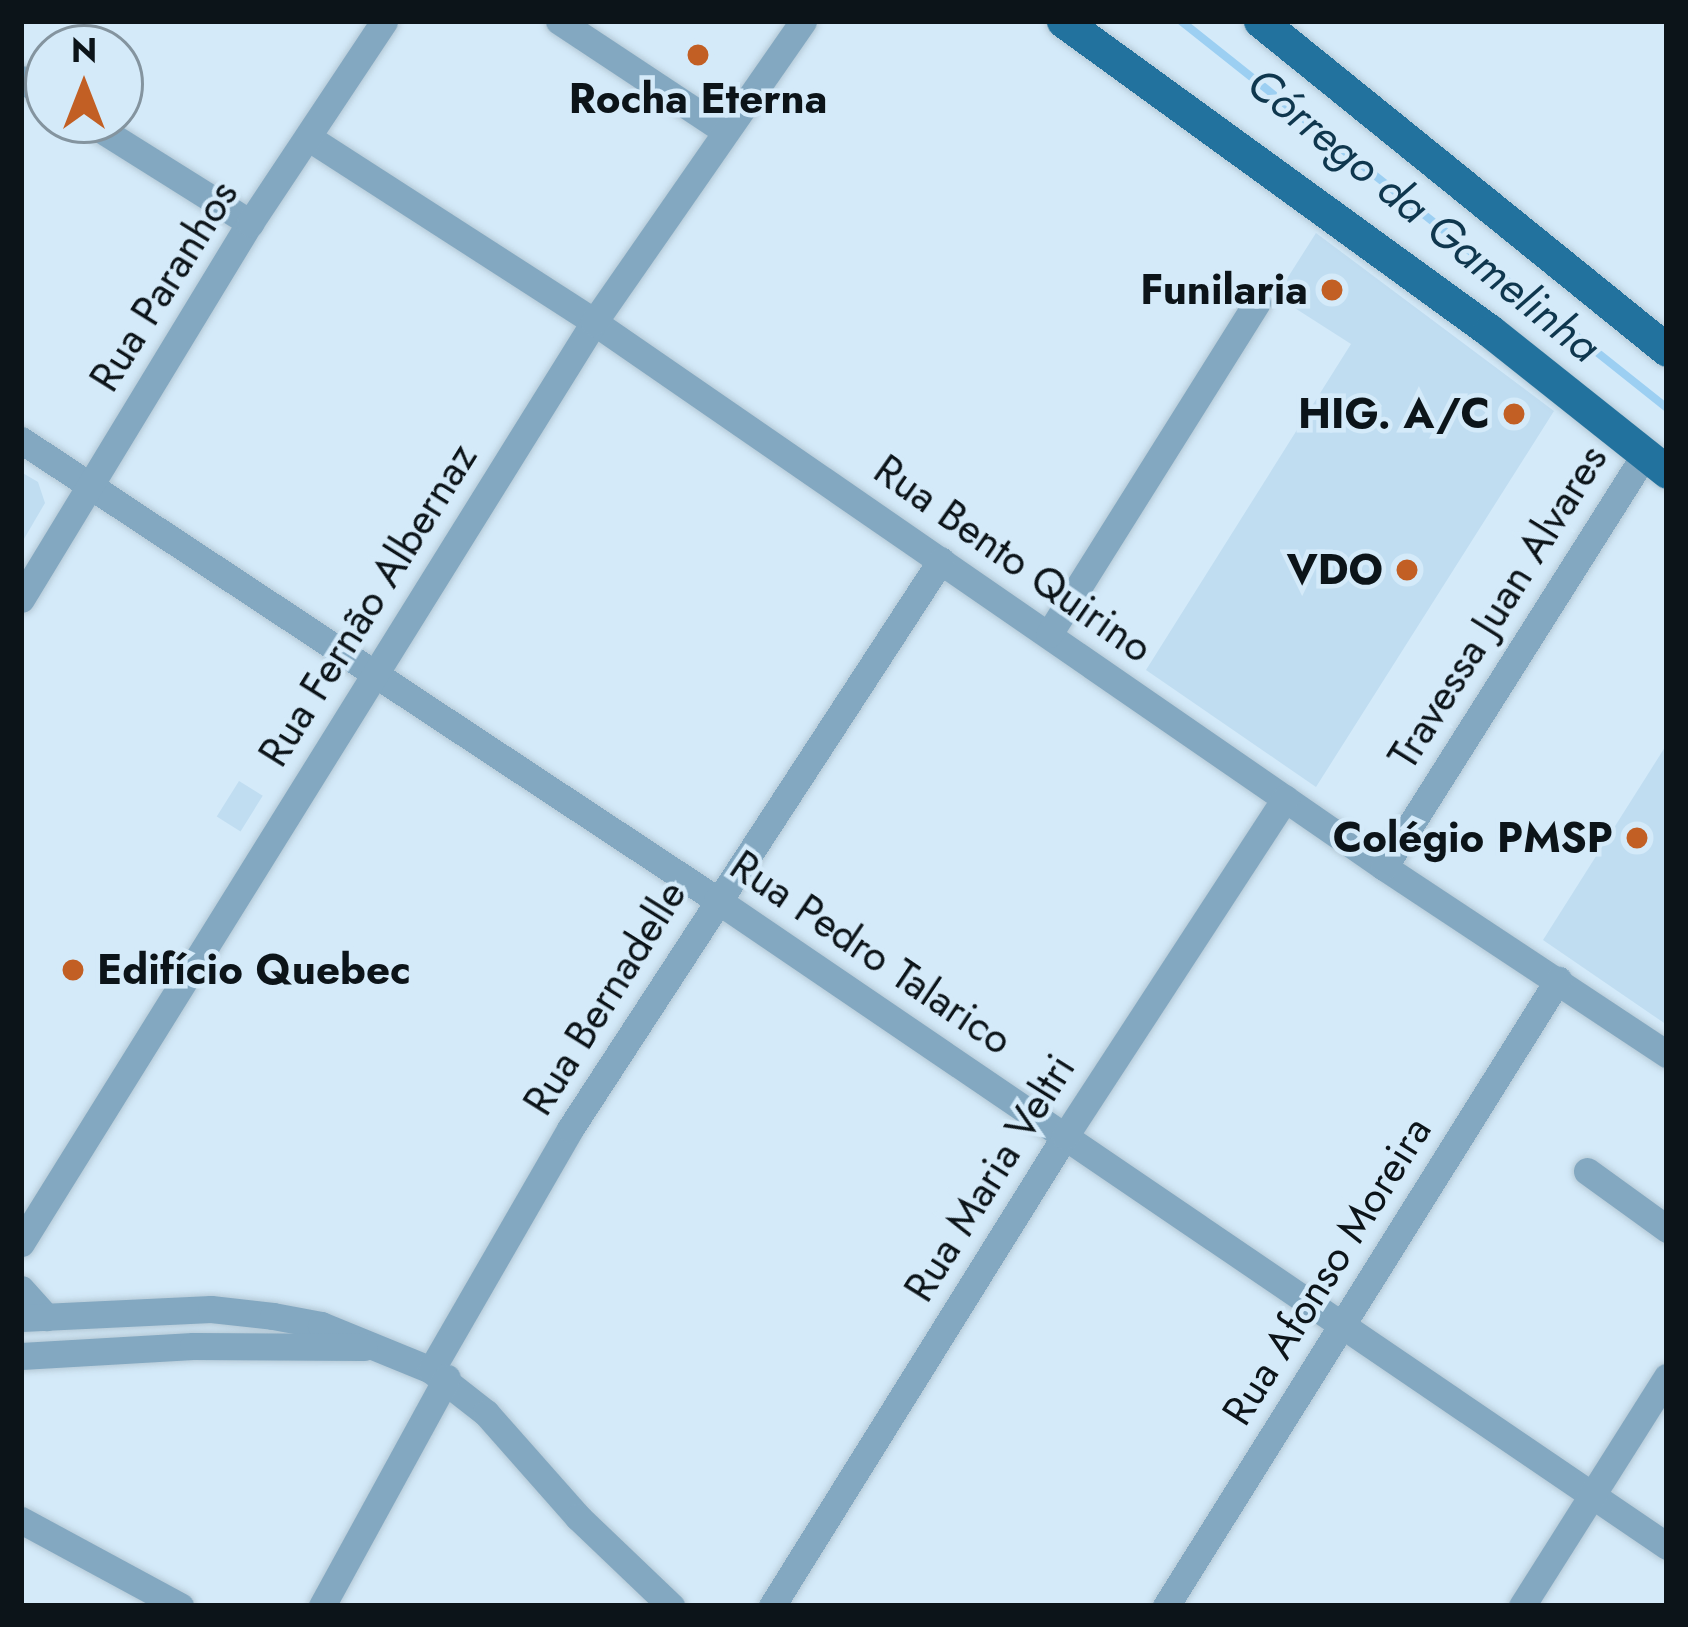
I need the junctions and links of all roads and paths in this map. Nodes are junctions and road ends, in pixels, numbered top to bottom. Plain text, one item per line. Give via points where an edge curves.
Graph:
1 (384, 21) edge
2 (559, 21) edge
3 (803, 21) edge
4 (1063, 21) edge
5 (1260, 21) edge
6 (725, 131) junction
7 (309, 138) junction
8 (124, 144) edge
9 (250, 223) junction
10 (1257, 303) dead end
11 (594, 322) junction
12 (1667, 350) edge
13 (21, 440) edge
14 (1656, 463) edge
15 (91, 483) junction
16 (941, 560) junction
17 (21, 599) edge
18 (1049, 634) junction
19 (375, 674) junction
20 (1285, 798) junction
21 (1384, 867) junction
22 (717, 900) junction
23 (1558, 980) junction
24 (1667, 1054) edge
25 (1065, 1136) junction
26 (1587, 1171) dead end
27 (1667, 1228) edge
28 (21, 1243) edge
29 (21, 1289) edge
30 (34, 1317) edge
31 (1344, 1325) junction
32 (364, 1347) junction
33 (21, 1356) edge
34 (439, 1374) junction
35 (1667, 1378) edge
36 (1591, 1495) junction
37 (21, 1520) edge
38 (1667, 1546) edge
39 (771, 1605) edge
40 (180, 1606) edge
41 (322, 1606) edge
42 (671, 1606) edge
43 (1166, 1606) edge
44 (1522, 1606) edge

1 - 7 street, Rua Paranhos
2 - 6 street
3 - 6 street, Rua Fernão Albernaz
4 - 14 main road via 1490,331
5 - 12 main road
6 - 11 street, Rua Fernão Albernaz
7 - 9 street, Rua Paranhos
7 - 11 street, Rua Bento Quirino
8 - 9 street
9 - 15 street, Rua Paranhos
10 - 18 street
11 - 16 street, Rua Bento Quirino
11 - 19 street, Rua Fernão Albernaz
13 - 15 street, Rua Pedro Talarico
14 - 21 street, Travessa Juan Alvares
15 - 17 street, Rua Paranhos
15 - 19 street, Rua Pedro Talarico
16 - 18 street, Rua Bento Quirino
16 - 22 street, Rua Bernadelle
18 - 20 street, Rua Bento Quirino
19 - 22 street, Rua Pedro Talarico
19 - 28 street, Rua Fernão Albernaz
20 - 21 street, Rua Bento Quirino
20 - 25 street, Rua Maria Veltri
21 - 23 street, Rua Bento Quirino
22 - 25 street, Rua Pedro Talarico
22 - 34 street, Rua Bernadelle via 570,1129
23 - 24 street, Rua Bento Quirino
23 - 31 street, Rua Afonso Moreira
25 - 31 street, Rua Pedro Talarico
25 - 39 street, Rua Maria Veltri
26 - 27 street
29 - 30 street
30 - 32 street via 212,1310 321,1325
31 - 36 street, Rua Pedro Talarico
31 - 43 street, Rua Afonso Moreira
32 - 33 street
32 - 34 street
34 - 41 street, Rua Bernadelle
34 - 42 street
35 - 36 street
36 - 38 street, Rua Pedro Talarico
36 - 44 street
37 - 40 street

